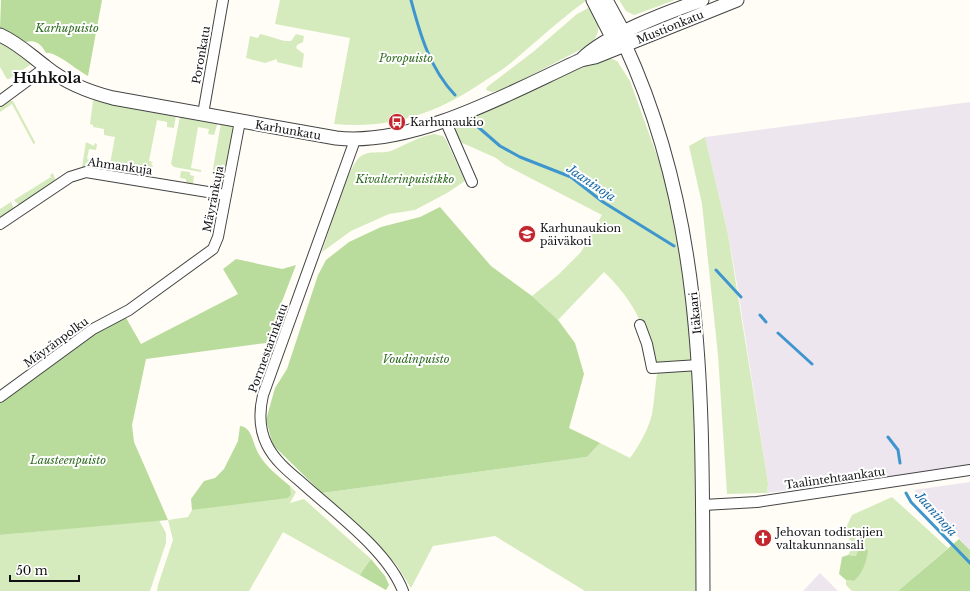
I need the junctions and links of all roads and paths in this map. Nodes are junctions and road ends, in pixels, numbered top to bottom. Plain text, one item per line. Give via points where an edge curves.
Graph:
1 (223, 0) edge
2 (593, 0) edge
3 (606, 0) edge
4 (702, 0) edge
5 (737, 0) edge
6 (0, 35) edge
7 (621, 39) junction
8 (46, 67) junction
9 (0, 101) edge
10 (203, 114) junction
11 (445, 120) junction
12 (240, 121) junction
13 (355, 140) junction
14 (472, 182) dead end
15 (226, 196) junction
16 (0, 224) edge
17 (129, 310) joint
18 (640, 325) dead end
19 (699, 365) junction
20 (0, 397) edge
21 (970, 470) edge
22 (703, 506) junction
23 (402, 591) edge
24 (704, 591) edge

1 - 10 street, Poronkatu
2 - 7 street, Itäkaari
3 - 7 street, Itäkaari
4 - 7 street, Mustionkatu via 646,22
5 - 7 street, Mustionkatu
6 - 8 street, Karhunkatu via 17,44
7 - 11 street, Karhunkatu via 595,57 581,60
7 - 19 street, Itäkaari via 654,116 677,195 692,282
8 - 9 street
8 - 10 street, Karhunkatu via 90,92
10 - 12 street, Karhunkatu
11 - 13 street, Karhunkatu via 395,134
11 - 14 street
12 - 13 street, Karhunkatu
12 - 15 street, Mäyränkuja
13 - 23 street, Pormestarinkatu via 263,395 260,421 267,446 283,466 372,547 392,571
15 - 16 street, Ahmankuja via 86,172 70,177
15 - 17 street, Mäyränkuja via 213,249
17 - 20 street, Mäyränpolku via 93,329
18 - 19 street via 652,368
19 - 22 street, Itäkaari
21 - 22 street, Taalintehtaankatu via 757,502
22 - 24 street, Itäkaari

